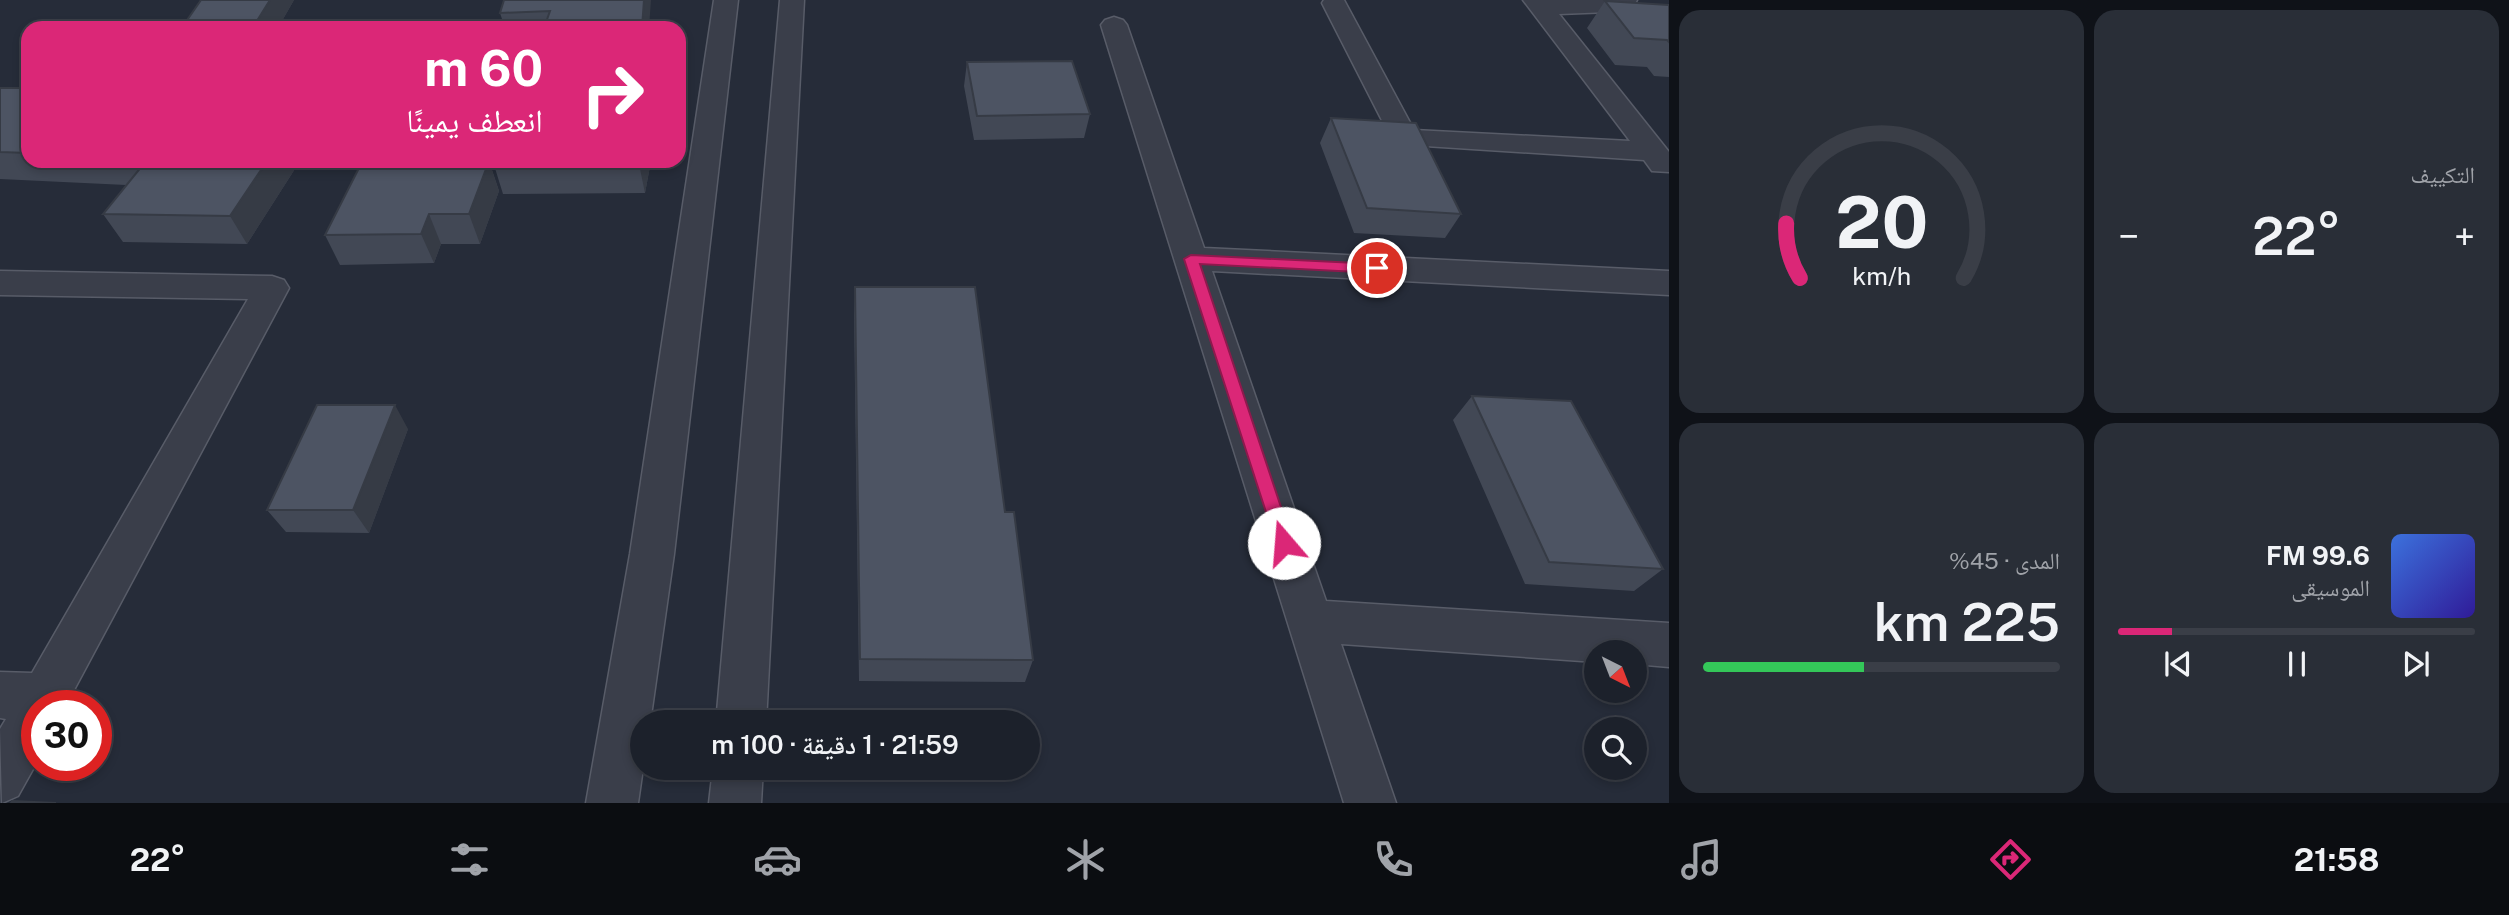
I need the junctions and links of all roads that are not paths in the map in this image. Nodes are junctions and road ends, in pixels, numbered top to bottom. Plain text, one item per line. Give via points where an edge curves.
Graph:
1 (726, 0) edge
2 (792, 0) edge
3 (1626, 0) edge
4 (1334, 3) dead end
5 (1538, 3) edge
6 (1114, 25) dead end
7 (1661, 161) edge
8 (1191, 259) junction
9 (1669, 282) edge
10 (0, 283) edge
11 (1310, 621) junction
12 (1669, 645) edge
13 (37, 690) edge
14 (742, 710) edge
15 (21, 725) edge
16 (0, 778) edge
17 (736, 780) edge
18 (612, 803) edge
19 (735, 803) edge
20 (1370, 803) edge

1 - 18 street via 652,554
2 - 14 street
3 - 5 street
4 - 7 street via 1404,138
5 - 7 street
6 - 8 street
8 - 9 street
8 - 11 street
10 - 13 street via 272,288
11 - 12 street
11 - 20 street
15 - 16 street
17 - 19 street

